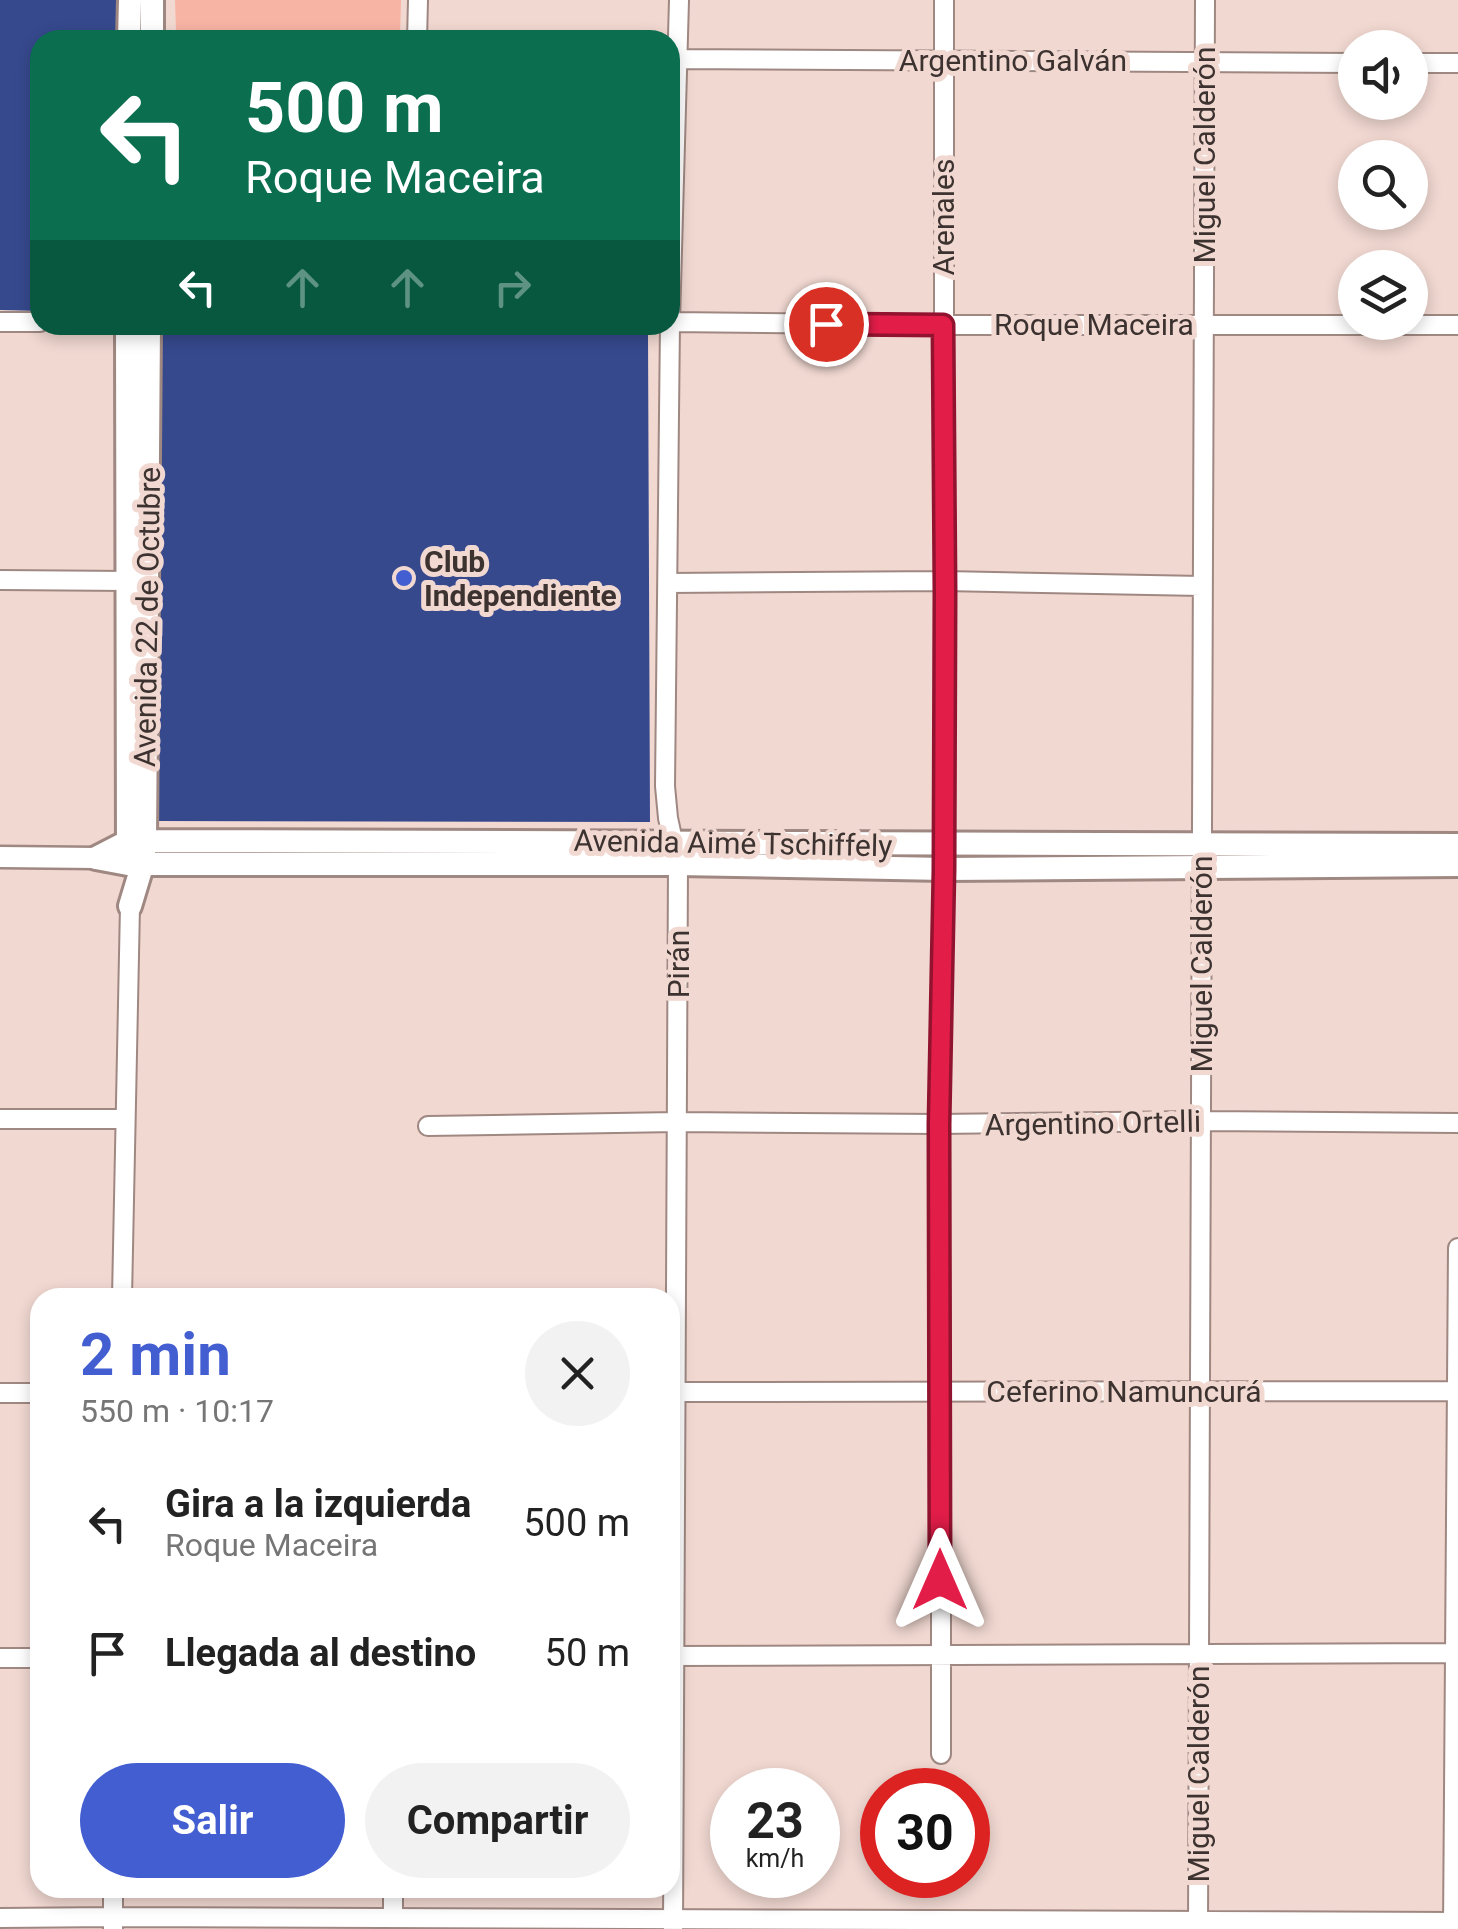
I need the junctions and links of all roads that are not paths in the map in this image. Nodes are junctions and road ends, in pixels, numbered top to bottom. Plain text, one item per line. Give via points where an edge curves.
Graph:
1 (130, 0) edge
2 (152, 0) edge
3 (418, 0) edge
4 (679, 0) edge
5 (944, 0) edge
6 (1205, 0) edge
7 (129, 30) edge
8 (152, 30) edge
9 (417, 30) edge
10 (676, 30) edge
11 (680, 59) edge
12 (944, 60) junction
13 (1205, 62) junction
14 (1338, 62) edge
15 (1428, 63) edge
16 (1458, 63) edge
17 (0, 322) edge
18 (30, 322) edge
19 (680, 322) edge
20 (1203, 324) junction
21 (943, 325) junction
22 (1458, 325) edge
23 (127, 335) edge
24 (149, 335) edge
25 (670, 335) edge
26 (0, 580) edge
27 (129, 581) junction
28 (945, 581) junction
29 (668, 583) junction
30 (1202, 586) junction
31 (1458, 845) edge
32 (136, 852) junction
33 (675, 853) junction
34 (1202, 855) junction
35 (944, 857) junction
36 (0, 858) edge
37 (96, 858) joint
38 (1458, 864) edge
39 (130, 906) joint
40 (124, 1119) junction
41 (0, 1120) edge
42 (676, 1122) junction
43 (1200, 1122) junction
44 (1458, 1123) edge
45 (939, 1124) junction
46 (428, 1126) dead end
47 (1458, 1248) edge
48 (122, 1288) edge
49 (674, 1288) edge
50 (1200, 1391) junction
51 (1458, 1391) edge
52 (680, 1392) edge
53 (942, 1392) junction
54 (0, 1393) edge
55 (30, 1393) edge
56 (1199, 1654) junction
57 (1456, 1654) edge
58 (940, 1655) junction
59 (680, 1656) edge
60 (0, 1658) edge
61 (30, 1658) edge
62 (940, 1754) dead end
63 (393, 1898) edge
64 (673, 1898) edge
65 (0, 1918) edge
66 (393, 1918) junction
67 (113, 1923) edge
68 (673, 1924) edge
69 (939, 1925) edge
70 (1198, 1925) edge
71 (1455, 1925) edge

1 - 7 main road
2 - 8 main road
3 - 9 street
4 - 10 street, Pirán
5 - 12 street, Arenales
6 - 13 street, Miguel Calderón
11 - 12 street, Argentino Galván
12 - 13 street, Argentino Galván
12 - 21 street, Arenales
13 - 14 street, Argentino Galván
13 - 20 street, Miguel Calderón
15 - 16 street
17 - 18 street
19 - 21 street, Roque Maceira
20 - 21 street, Roque Maceira
20 - 22 street, Roque Maceira
20 - 30 street, Miguel Calderón
21 - 28 street, Arenales
23 - 27 main road, Avenida 22 de Octubre
24 - 32 main road, Avenida 22 de Octubre
25 - 29 street, Pirán
26 - 27 street
27 - 32 main road, Avenida 22 de Octubre
28 - 29 street
28 - 30 street
28 - 35 street, Arenales
29 - 33 street, Pirán via 665,786
30 - 34 street, Miguel Calderón
31 - 34 main road, Avenida Aimé Tschiffely
32 - 33 main road, Avenida Aimé Tschiffely
32 - 37 main road
32 - 39 main road, Avenida 22 de Octubre
33 - 35 main road, Avenida Aimé Tschiffely
33 - 42 street, Pirán
34 - 35 main road, Avenida Aimé Tschiffely
34 - 38 main road, Avenida Aimé Tschiffely
34 - 43 street, Miguel Calderón
35 - 45 street, Arenales
36 - 37 street
39 - 40 street, Avenida 22 de Octubre
40 - 41 street
40 - 48 street, Avenida 22 de Octubre
42 - 45 street, Argentino Ortelli
42 - 46 street, Argentino Ortelli
42 - 49 street, Pirán
43 - 44 street, Argentino Ortelli
43 - 45 street, Argentino Ortelli
43 - 50 street, Miguel Calderón
45 - 53 street, Arenales
47 - 51 street
50 - 51 street, Ceferino Namuncurá
50 - 53 street, Ceferino Namuncurá
50 - 56 street, Miguel Calderón
51 - 57 street
52 - 53 street, Ceferino Namuncurá
53 - 58 street, Arenales
54 - 55 street
56 - 57 street
56 - 58 street
56 - 70 street, Miguel Calderón
57 - 71 street
58 - 59 street
58 - 62 street, Arenales
60 - 61 street
63 - 66 street
64 - 68 street, Pirán
65 - 67 street
66 - 67 street
66 - 68 street
68 - 69 street
69 - 70 street
70 - 71 street

